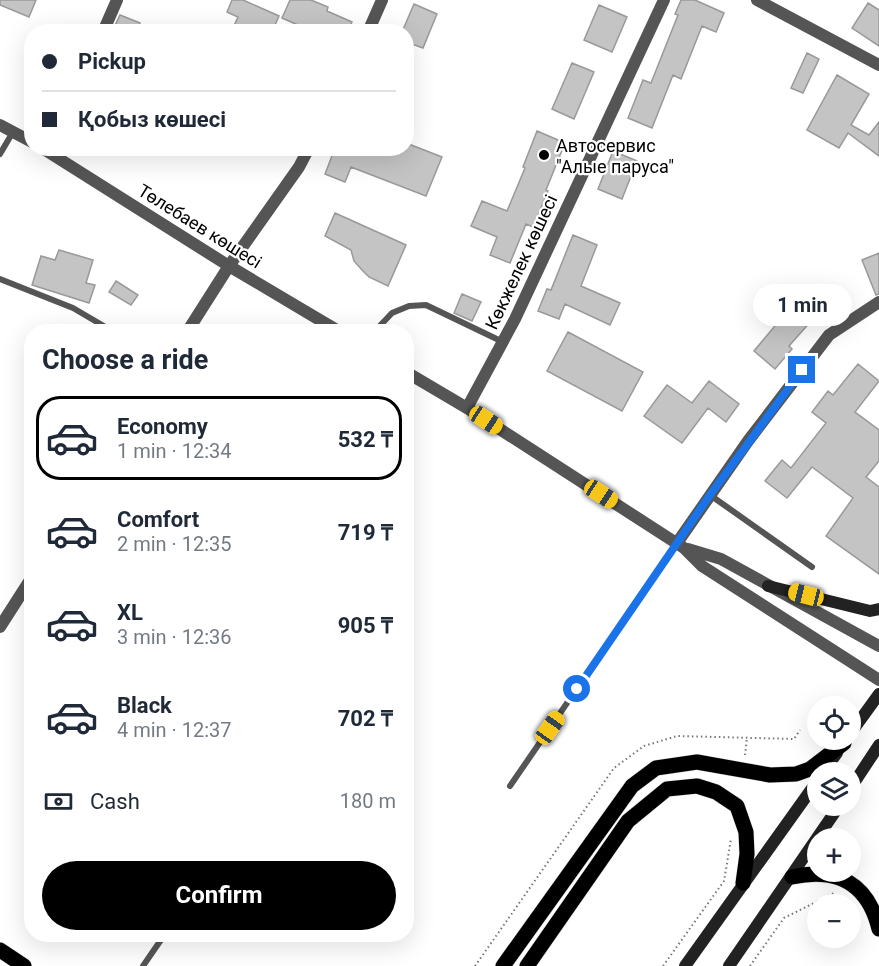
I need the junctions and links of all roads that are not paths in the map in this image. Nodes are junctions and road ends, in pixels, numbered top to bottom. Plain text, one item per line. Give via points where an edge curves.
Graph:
1 (117, 0) edge
2 (382, 0) edge
3 (664, 0) edge
4 (757, 0) edge
5 (107, 24) edge
6 (372, 24) edge
7 (879, 65) edge
8 (0, 125) edge
9 (13, 132) junction
10 (24, 138) edge
11 (0, 154) edge
12 (58, 156) edge
13 (305, 156) edge
14 (229, 266) junction
15 (0, 279) edge
16 (879, 302) edge
17 (100, 324) edge
18 (192, 324) edge
19 (326, 324) edge
20 (382, 324) edge
21 (503, 342) junction
22 (414, 377) edge
23 (467, 408) junction
24 (710, 495) junction
25 (681, 546) junction
26 (812, 567) dead end
27 (768, 585) junction
28 (24, 590) edge
29 (879, 609) edge
30 (0, 627) edge
31 (879, 646) edge
32 (879, 680) edge
33 (879, 694) edge
34 (861, 719) edge
35 (879, 746) edge
36 (833, 750) edge
37 (861, 773) edge
38 (510, 786) dead end
39 (807, 795) edge
40 (832, 816) edge
41 (792, 877) junction
42 (743, 883) junction
43 (879, 929) edge
44 (160, 942) edge
45 (0, 950) edge
46 (24, 966) edge
47 (143, 966) edge
48 (502, 966) edge
49 (527, 966) edge
50 (685, 966) edge
51 (729, 966) edge

1 - 5 street
2 - 6 street
3 - 21 street, Көкжелек көшесі
4 - 7 street
8 - 9 street
9 - 10 street
9 - 11 lane
12 - 14 street, Төлебаев көшесі
13 - 14 street
14 - 18 street
14 - 19 street, Төлебаев көшесі
15 - 17 lane via 73,308
16 - 24 street via 829,334
20 - 21 lane via 392,313 426,305
21 - 23 street, Көкжелек көшесі
22 - 23 street
23 - 25 street
24 - 25 street
24 - 26 lane
25 - 27 street via 721,560
25 - 32 street via 702,566
25 - 38 lane
27 - 29 main road via 870,611
27 - 31 street
28 - 30 street
33 - 34 main road
35 - 37 main road
36 - 48 main road via 810,769 796,774 770,775 697,762 656,768 632,786
39 - 42 main road
40 - 41 main road
41 - 43 main road via 812,873 850,883 865,896
41 - 51 main road
42 - 49 main road via 746,832 737,806 716,792 697,786 667,789 628,821
42 - 50 main road
44 - 47 lane
45 - 46 main road

